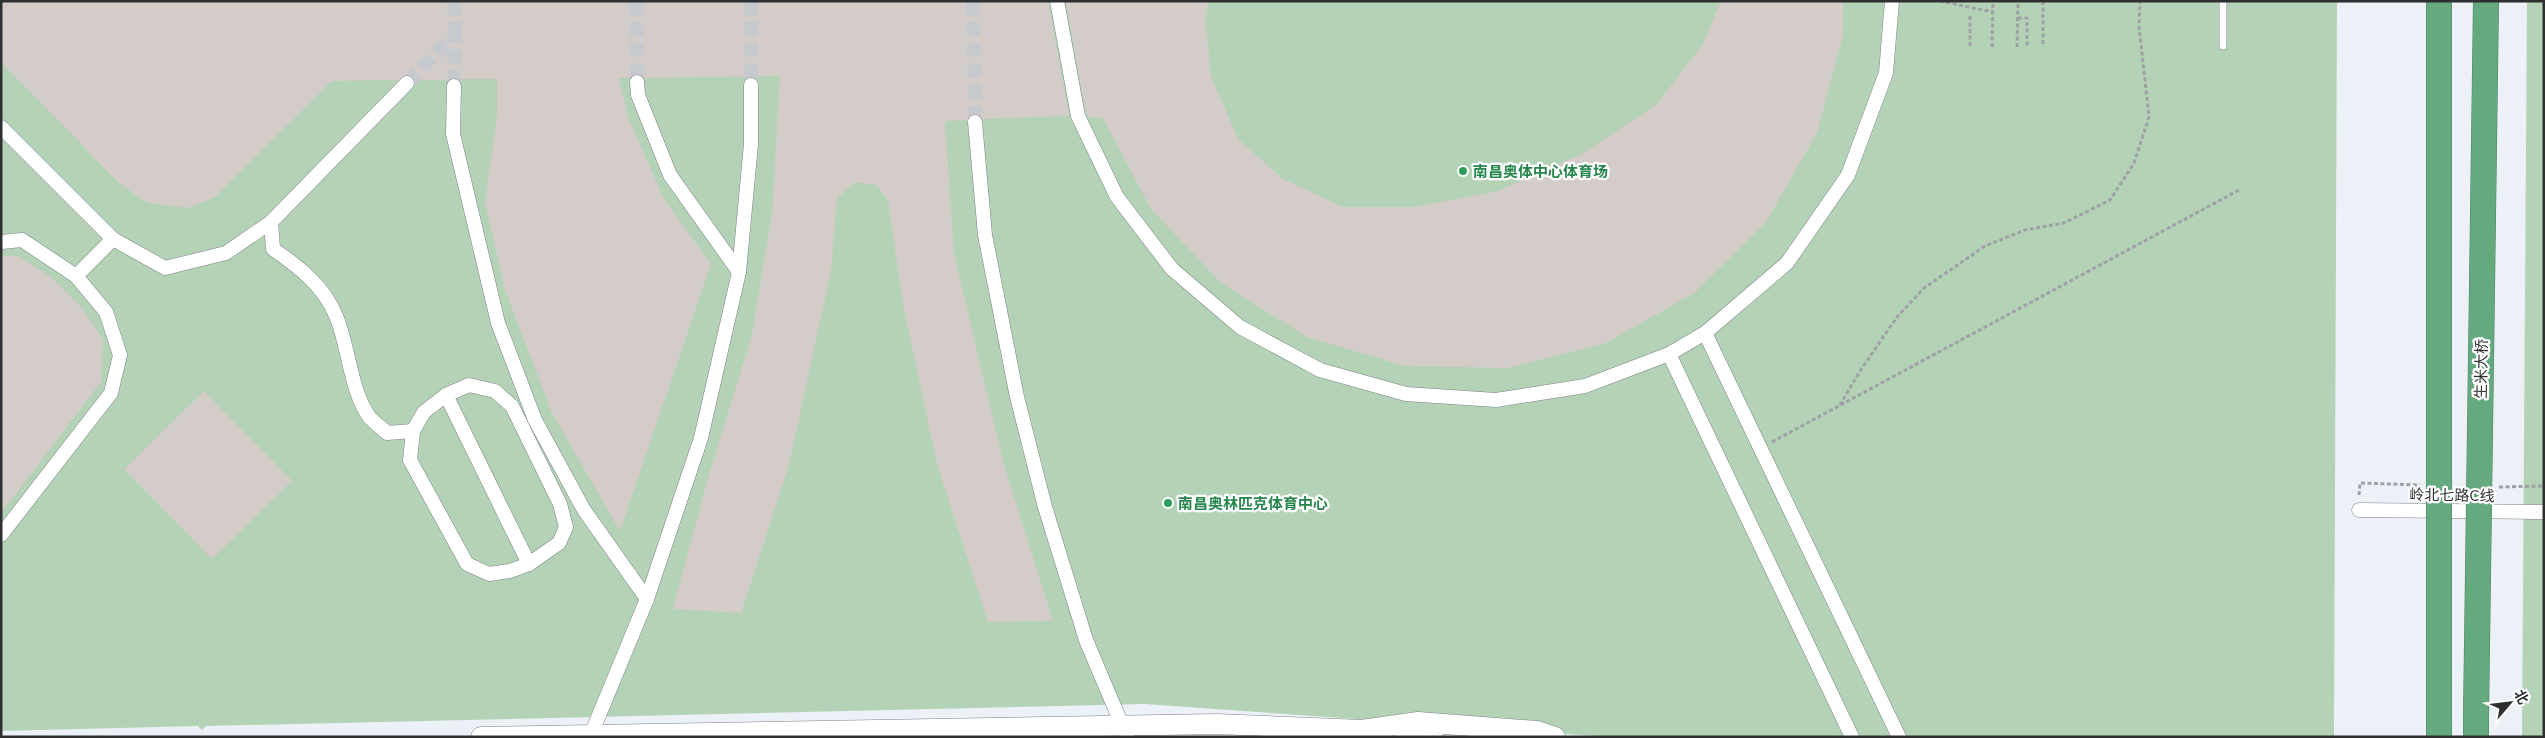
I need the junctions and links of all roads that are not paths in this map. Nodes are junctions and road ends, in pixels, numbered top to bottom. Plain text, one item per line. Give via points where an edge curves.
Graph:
1 (1057, 1) edge
2 (1892, 1) edge
3 (2223, 1) edge
4 (2438, 1) edge
5 (2486, 1) edge
6 (2224, 46) dead end
7 (637, 82) tunnel mouth
8 (407, 83) tunnel mouth
9 (751, 84) tunnel mouth
10 (454, 86) tunnel mouth
11 (975, 122) tunnel mouth
12 (1, 127) edge
13 (271, 222) junction
14 (113, 239) junction
15 (1, 242) edge
16 (739, 272) junction
17 (76, 276) junction
18 (1705, 332) junction
19 (1669, 354) junction
20 (446, 395) junction
21 (535, 420) junction
22 (520, 422) junction
23 (413, 430) junction
24 (560, 504) junction
25 (584, 510) junction
26 (2359, 510) dead end
27 (2544, 512) edge
28 (1, 535) edge
29 (529, 564) junction
30 (647, 598) junction
31 (1362, 730) junction
32 (1125, 731) edge
33 (591, 736) edge
34 (481, 737) edge
35 (1440, 737) edge
36 (1555, 737) edge
37 (1852, 737) edge
38 (1899, 737) edge
39 (2439, 737) edge
40 (2476, 737) edge

1 - 19 street via 1078,116 1116,197 1172,269 1240,327 1320,370 1406,394 1478,399 1496,400 1585,386
2 - 18 street via 1886,74 1848,175 1787,263
3 - 6 lane
4 - 39 highway, bridge
5 - 40 highway, 生米大桥, bridge
7 - 16 street via 638,95 670,175
8 - 13 street
9 - 16 street via 751,144
10 - 21 street via 453,134 498,323
11 - 32 street via 985,235 1016,397 1045,507 1086,640
12 - 14 street
13 - 14 street via 226,253 165,268
13 - 23 street via 273,250 296,265 318,286 336,315 360,398 370,418 387,433
14 - 17 street
15 - 17 street via 22,240
16 - 30 street via 701,438
17 - 28 street via 106,312 120,355 111,393
18 - 19 street
18 - 38 street
19 - 37 street
20 - 22 street via 469,385 495,391 512,406
20 - 23 street via 424,412
20 - 29 street
21 - 22 street
21 - 25 street
22 - 24 street
23 - 29 street via 410,460 467,564 489,574
24 - 25 street
24 - 29 street via 566,526 559,544
25 - 30 street
26 - 27 street, 岭北七路C线
30 - 33 street
31 - 32 street via 1216,724
31 - 35 lane
31 - 36 street via 1418,722 1537,731
32 - 33 street
33 - 34 street

